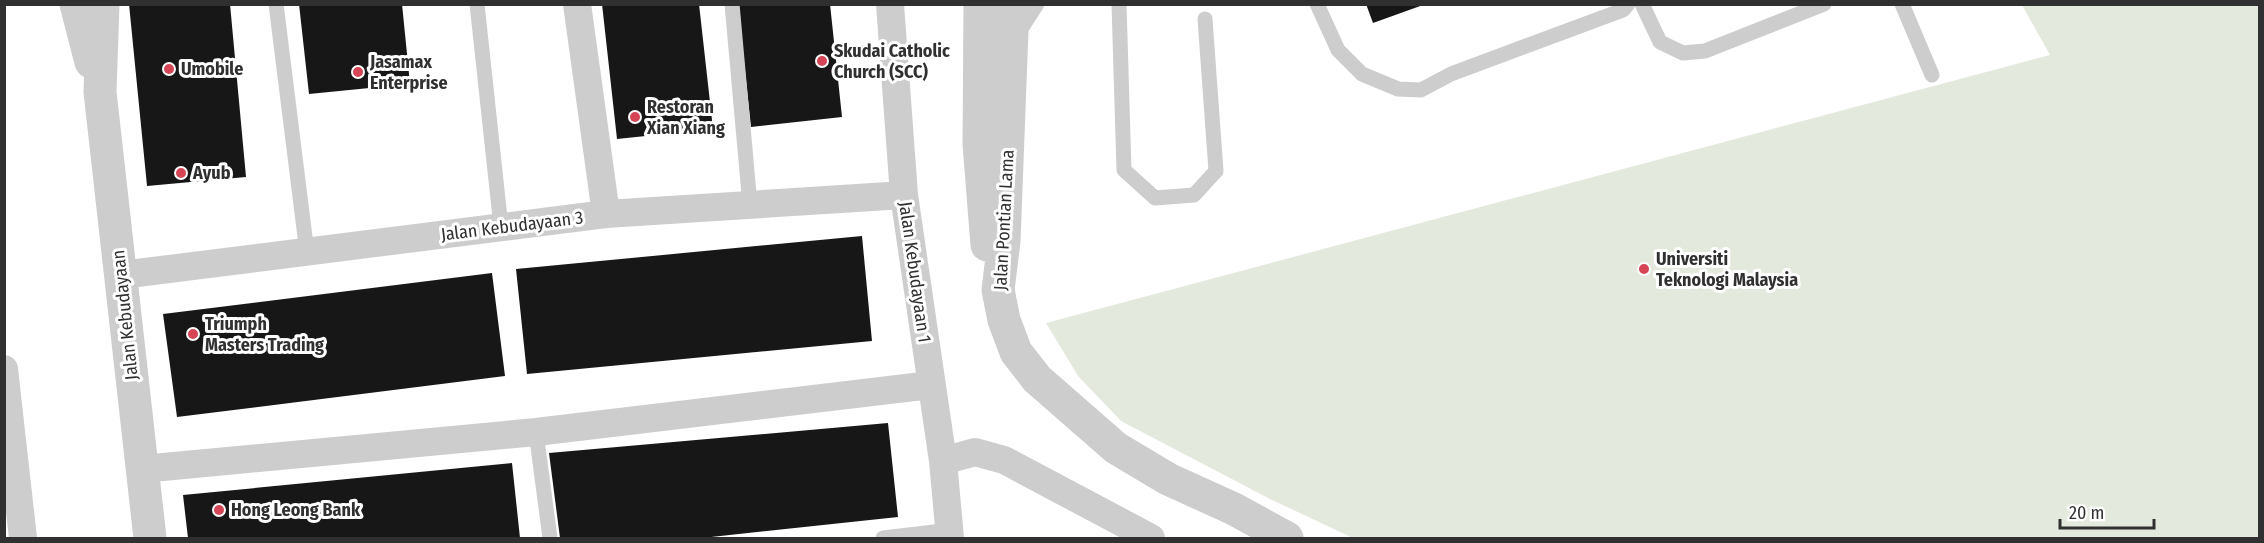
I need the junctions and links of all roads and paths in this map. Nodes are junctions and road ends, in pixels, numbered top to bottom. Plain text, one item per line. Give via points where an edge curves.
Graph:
1 (76, 4) edge
2 (103, 4) edge
3 (276, 4) edge
4 (477, 4) edge
5 (577, 4) edge
6 (732, 4) edge
7 (890, 4) edge
8 (980, 4) edge
9 (1013, 4) edge
10 (1037, 4) edge
11 (1119, 4) edge
12 (1317, 4) edge
13 (1628, 4) edge
14 (1642, 4) edge
15 (1824, 4) edge
16 (1902, 4) edge
17 (1205, 19) dead end
18 (1011, 48) junction
19 (1932, 75) dead end
20 (100, 92) junction
21 (904, 195) junction
22 (750, 205) junction
23 (606, 214) junction
24 (501, 227) junction
25 (307, 253) junction
26 (121, 275) junction
27 (998, 290) junction
28 (4, 369) edge
29 (931, 385) junction
30 (536, 432) junction
31 (943, 461) junction
32 (142, 470) junction
33 (950, 534) edge
34 (23, 538) edge
35 (150, 538) edge
36 (550, 538) edge
37 (883, 538) edge
38 (1151, 538) edge
39 (1287, 538) edge

1 - 20 street, Jalan Kebudayaan
2 - 20 street, Jalan Kebudayaan
3 - 25 lane
4 - 24 lane
5 - 23 street
6 - 22 lane
7 - 21 street, Jalan Kebudayaan 1
8 - 27 street via 979,144 986,240
9 - 18 street, Jalan Pontian Lama
10 - 18 lane
11 - 17 lane via 1124,170 1155,198 1194,195 1216,171
12 - 13 lane via 1338,50 1362,74 1398,89 1421,90 1451,74 1623,10
14 - 15 lane via 1660,42 1683,53 1705,51
16 - 19 lane
18 - 27 street, Jalan Pontian Lama via 1004,241
20 - 26 street, Jalan Kebudayaan
21 - 22 street, Jalan Kebudayaan 3
21 - 29 street, Jalan Kebudayaan 1
22 - 23 street, Jalan Kebudayaan 3
23 - 24 street, Jalan Kebudayaan 3
24 - 25 street, Jalan Kebudayaan 3
25 - 26 street, Jalan Kebudayaan 3
26 - 32 street, Jalan Kebudayaan
27 - 39 street, Jalan Pontian Lama via 1016,352 1064,405 1116,448 1168,479
28 - 34 street
29 - 30 street
29 - 31 street, Jalan Kebudayaan 1
30 - 32 street
30 - 36 lane
31 - 33 street, Jalan Kebudayaan 1
31 - 38 street via 975,452 1004,460
32 - 35 street, Jalan Kebudayaan
33 - 37 lane

